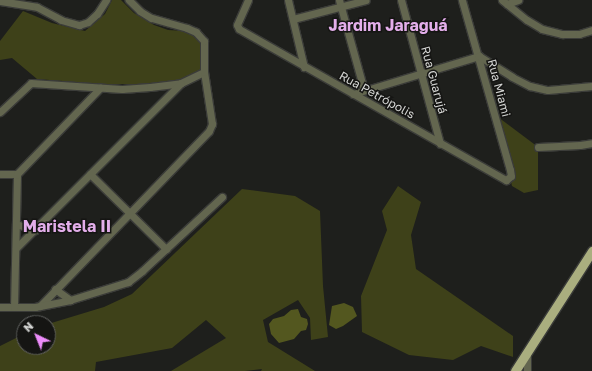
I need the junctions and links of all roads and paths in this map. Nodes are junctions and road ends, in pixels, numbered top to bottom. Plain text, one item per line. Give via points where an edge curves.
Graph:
1 (106, 0) edge
2 (129, 0) edge
3 (248, 0) edge
4 (288, 0) edge
5 (366, 0) edge
6 (401, 0) edge
7 (462, 0) edge
8 (518, 0) edge
9 (0, 1) edge
10 (504, 2) edge
11 (340, 3) edge
12 (293, 19) junction
13 (592, 30) edge
14 (479, 56) junction
15 (304, 67) junction
16 (204, 72) junction
17 (421, 74) junction
18 (181, 83) junction
19 (592, 86) edge
20 (100, 88) junction
21 (364, 90) junction
22 (353, 94) junction
23 (0, 112) edge
24 (592, 143) edge
25 (440, 144) junction
26 (538, 147) dead end
27 (0, 174) edge
28 (17, 174) junction
29 (90, 174) junction
30 (506, 180) joint
31 (222, 197) dead end
32 (129, 212) junction
33 (16, 224) junction
34 (35, 230) junction
35 (16, 248) junction
36 (166, 249) junction
37 (592, 251) edge
38 (55, 289) junction
39 (70, 300) junction
40 (40, 306) junction
41 (0, 307) edge
42 (14, 307) junction
43 (527, 355) junction
44 (515, 371) edge
45 (527, 371) edge

1 - 9 street via 98,14 79,25 61,20 37,7
2 - 16 street via 151,18 196,32 204,42
3 - 15 street, Rua Petrópolis via 238,27
4 - 12 street
5 - 11 street
6 - 17 street, Rua Guarujá
7 - 14 street, Rua Miami
8 - 10 street
10 - 13 street via 542,29 562,34 579,34
11 - 12 street
11 - 21 street
12 - 15 street
14 - 17 street
14 - 19 street via 530,86 548,90
14 - 30 street, Rua Miami via 510,170 511,176
15 - 22 street, Rua Petrópolis
16 - 18 street
16 - 32 street via 212,117 209,131
17 - 21 street
17 - 25 street, Rua Guarujá
18 - 20 street via 150,87
18 - 29 street
20 - 23 street via 31,83
20 - 28 street
21 - 22 street
22 - 25 street, Rua Petrópolis
24 - 26 street
25 - 30 street, Rua Petrópolis
27 - 28 street
28 - 33 street
29 - 32 street
29 - 34 street
31 - 36 street
32 - 36 street
32 - 38 street
33 - 34 street
33 - 35 street
34 - 35 street
35 - 42 street
36 - 39 street via 128,282
37 - 43 main road
38 - 39 street
38 - 40 street
39 - 40 street
40 - 42 street
41 - 42 street
43 - 44 main road
43 - 45 street

